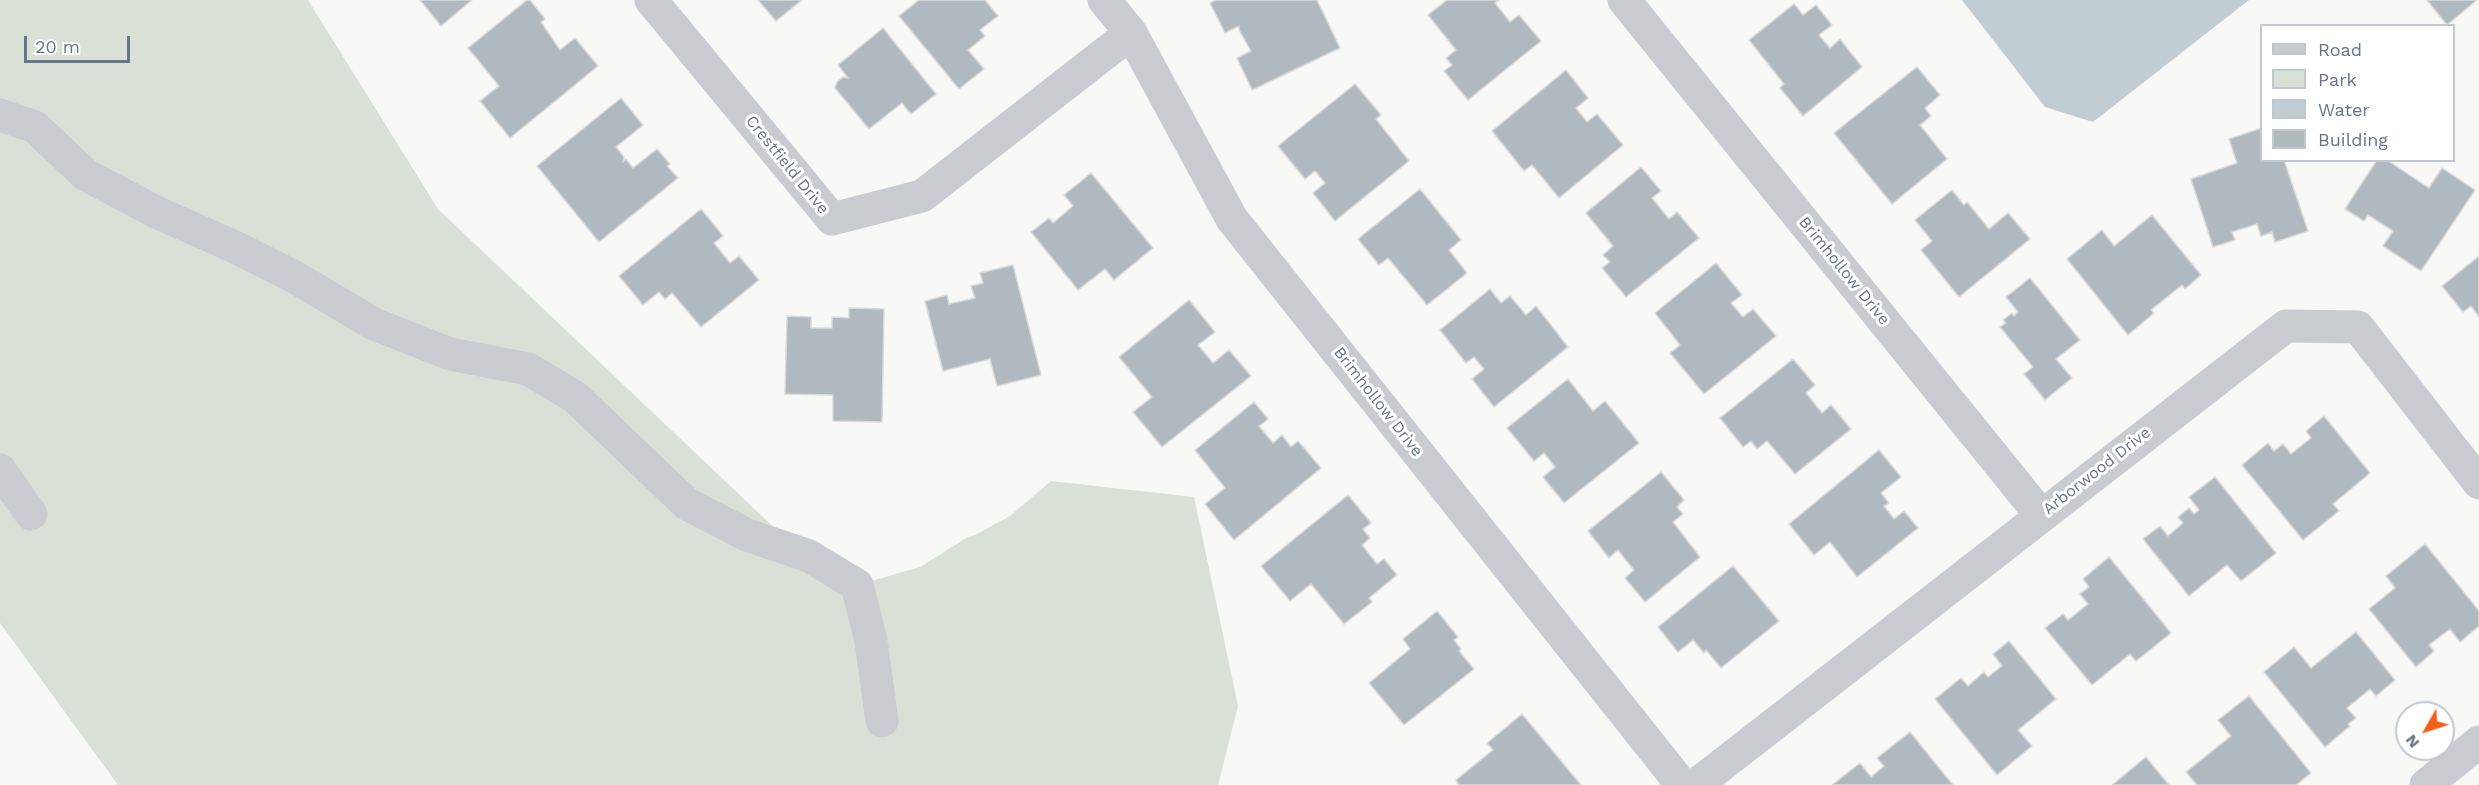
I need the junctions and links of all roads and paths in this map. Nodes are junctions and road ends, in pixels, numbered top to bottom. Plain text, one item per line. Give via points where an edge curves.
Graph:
1 (651, 0) edge
2 (1104, 0) edge
3 (1624, 0) edge
4 (1131, 33) junction
5 (0, 115) edge
6 (0, 470) edge
7 (2479, 483) edge
8 (31, 514) dead end
9 (2041, 515) junction
10 (882, 721) dead end
11 (2479, 742) edge
12 (1682, 785) edge
13 (1696, 785) edge
14 (2426, 785) edge

1 - 4 street, Crestfield Drive via 832,219 922,196
2 - 4 street, Brimhollow Drive
3 - 9 street, Brimhollow Drive
4 - 12 street, Brimhollow Drive via 1232,219
5 - 10 street via 35,127 86,175 291,275 374,324 450,354 528,369 574,397 687,504 747,535 809,556 857,585 871,640
6 - 8 street
7 - 9 street, Arborwood Drive via 2358,327 2286,326
9 - 13 street, Arborwood Drive
11 - 14 street

